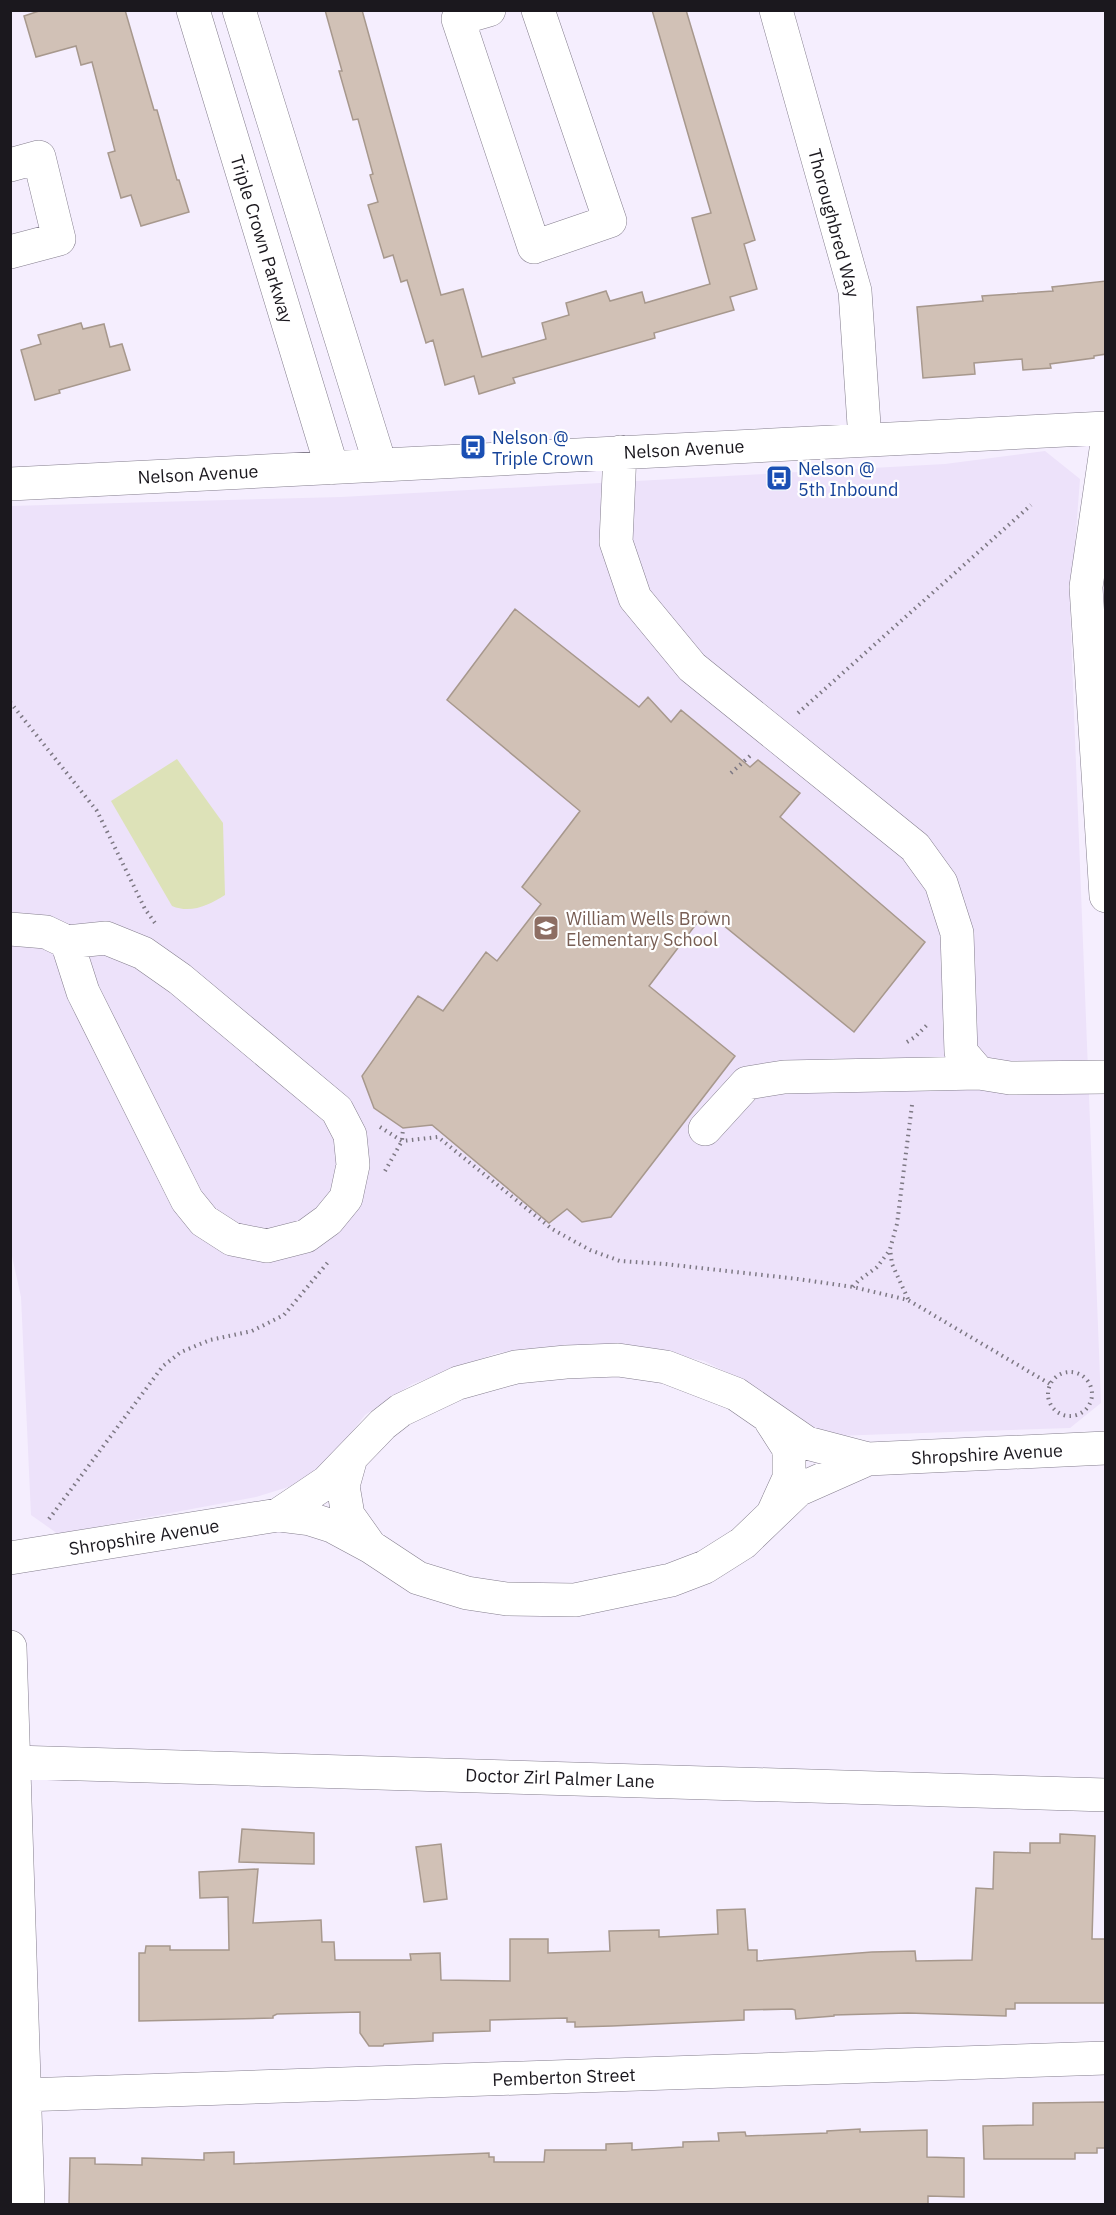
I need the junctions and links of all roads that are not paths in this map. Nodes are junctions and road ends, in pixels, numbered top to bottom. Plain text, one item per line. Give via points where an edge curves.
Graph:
1 (192, 10) edge
2 (239, 10) edge
3 (538, 10) edge
4 (776, 10) edge
5 (472, 13) edge
6 (10, 165) edge
7 (10, 252) edge
8 (1106, 428) edge
9 (865, 440) junction
10 (1106, 450) edge
11 (620, 452) junction
12 (380, 464) junction
13 (332, 468) junction
14 (10, 484) edge
15 (1100, 713) edge
16 (1106, 896) edge
17 (10, 928) edge
18 (68, 942) junction
19 (979, 1073) junction
20 (1106, 1077) edge
21 (705, 1129) dead end
22 (768, 1417) junction
23 (1106, 1448) edge
24 (868, 1459) junction
25 (350, 1461) junction
26 (278, 1515) junction
27 (772, 1515) junction
28 (371, 1548) junction
29 (10, 1558) edge
30 (10, 1647) edge
31 (14, 1762) junction
32 (1106, 1795) edge
33 (1106, 2058) edge
34 (24, 2095) junction
35 (28, 2205) edge

1 - 13 street, Triple Crown Parkway
2 - 12 street
3 - 5 street via 610,221 534,247 458,19
4 - 9 street, Thoroughbred Way via 855,291
6 - 7 street via 39,157 59,239
8 - 9 street, Nelson Avenue
9 - 11 street, Nelson Avenue
10 - 15 street via 1086,587
11 - 12 street, Nelson Avenue
11 - 19 street via 616,542 635,598 692,667 915,847 941,883 957,933 961,1052
12 - 13 street, Nelson Avenue
13 - 14 street, Nelson Avenue
15 - 16 street
17 - 18 street via 46,932
18 - 18 street via 83,992 187,1200 204,1221 232,1239 267,1246 306,1236 328,1220 346,1198 353,1165 350,1135 337,1110 143,953 106,938
19 - 20 street via 1010,1078
19 - 21 street via 784,1077 747,1083
22 - 24 street, Shropshire Avenue via 807,1443
22 - 25 street, Shropshire Avenue via 736,1394 666,1367 618,1360 516,1367 458,1383 401,1410
22 - 27 street, Shropshire Avenue via 789,1449 789,1479
23 - 24 street, Shropshire Avenue
24 - 27 street, Shropshire Avenue via 798,1490
25 - 26 street, Shropshire Avenue
25 - 28 street, Shropshire Avenue via 343,1486 348,1515
26 - 28 street, Shropshire Avenue via 332,1526
26 - 29 street, Shropshire Avenue
27 - 28 street, Shropshire Avenue via 743,1543 705,1567 671,1580 575,1600 507,1599 467,1593 418,1578
30 - 31 street
31 - 32 street, Doctor Zirl Palmer Lane
31 - 34 street
33 - 34 street, Pemberton Street
34 - 35 street

